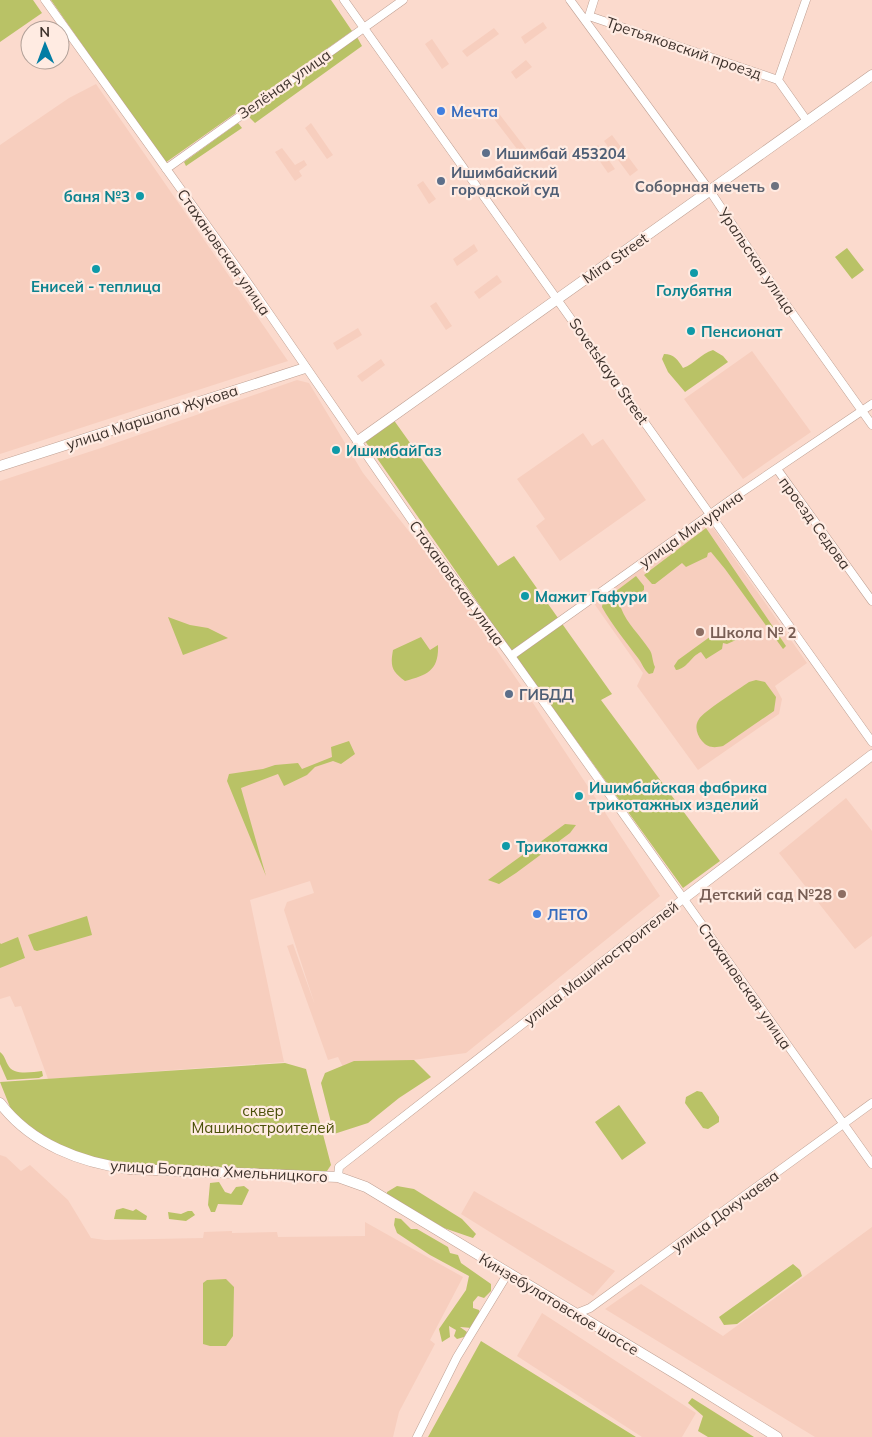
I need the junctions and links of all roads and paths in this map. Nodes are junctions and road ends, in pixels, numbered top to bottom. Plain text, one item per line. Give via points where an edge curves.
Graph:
1 (45, 0) edge
2 (344, 0) edge
3 (403, 0) edge
4 (570, 0) edge
5 (594, 0) edge
6 (806, 0) edge
7 (364, 27) junction
8 (872, 75) edge
9 (778, 80) junction
10 (807, 121) junction
11 (166, 169) junction
12 (710, 191) junction
13 (558, 298) junction
14 (305, 368) junction
15 (872, 404) edge
16 (862, 411) junction
17 (872, 426) edge
18 (358, 442) junction
19 (0, 466) edge
20 (776, 469) junction
21 (711, 514) junction
22 (872, 601) edge
23 (511, 656) junction
24 (872, 742) edge
25 (872, 756) edge
26 (683, 899) junction
27 (0, 1103) edge
28 (872, 1103) edge
29 (844, 1125) junction
30 (872, 1164) edge
31 (338, 1177) junction
32 (508, 1273) junction
33 (575, 1314) junction
34 (417, 1437) edge
35 (777, 1437) edge

1 - 11 street, Стахановская улица
2 - 7 street, Sovetskaya Street
3 - 7 street, Зелёная улица
4 - 12 street, Уральская улица
5 - 9 street, Третьяковский проезд via 589,16
6 - 9 street
7 - 11 street, Зелёная улица
7 - 13 street, Sovetskaya Street
8 - 10 street, Mira Street
9 - 10 street
10 - 12 street, Mira Street
11 - 14 street, Стахановская улица
12 - 13 street, Mira Street
12 - 16 street, Уральская улица
13 - 18 street, Mira Street
13 - 21 street, Sovetskaya Street
14 - 18 street, Стахановская улица
14 - 19 street, улица Маршала Жукова
15 - 16 street, улица Мичурина
16 - 17 street, Уральская улица
16 - 20 street, улица Мичурина
18 - 23 street, Стахановская улица
20 - 21 street, улица Мичурина
20 - 22 street, проезд Седова
21 - 23 street, улица Мичурина
21 - 24 street, Sovetskaya Street
23 - 26 street, Стахановская улица
25 - 26 street, улица Машиностроителей
26 - 29 street, Стахановская улица
26 - 31 street, улица Машиностроителей via 339,1167
27 - 31 street, улица Богдана Хмельницкого via 11,1118 38,1138 67,1154 104,1166
28 - 29 street, улица Докучаева
29 - 30 street, Стахановская улица
29 - 33 street, улица Докучаева via 590,1308
31 - 32 street, Кинзебулатовское шоссе via 366,1187
32 - 33 street, Кинзебулатовское шоссе
32 - 34 street via 457,1357
33 - 35 street, Кинзебулатовское шоссе

